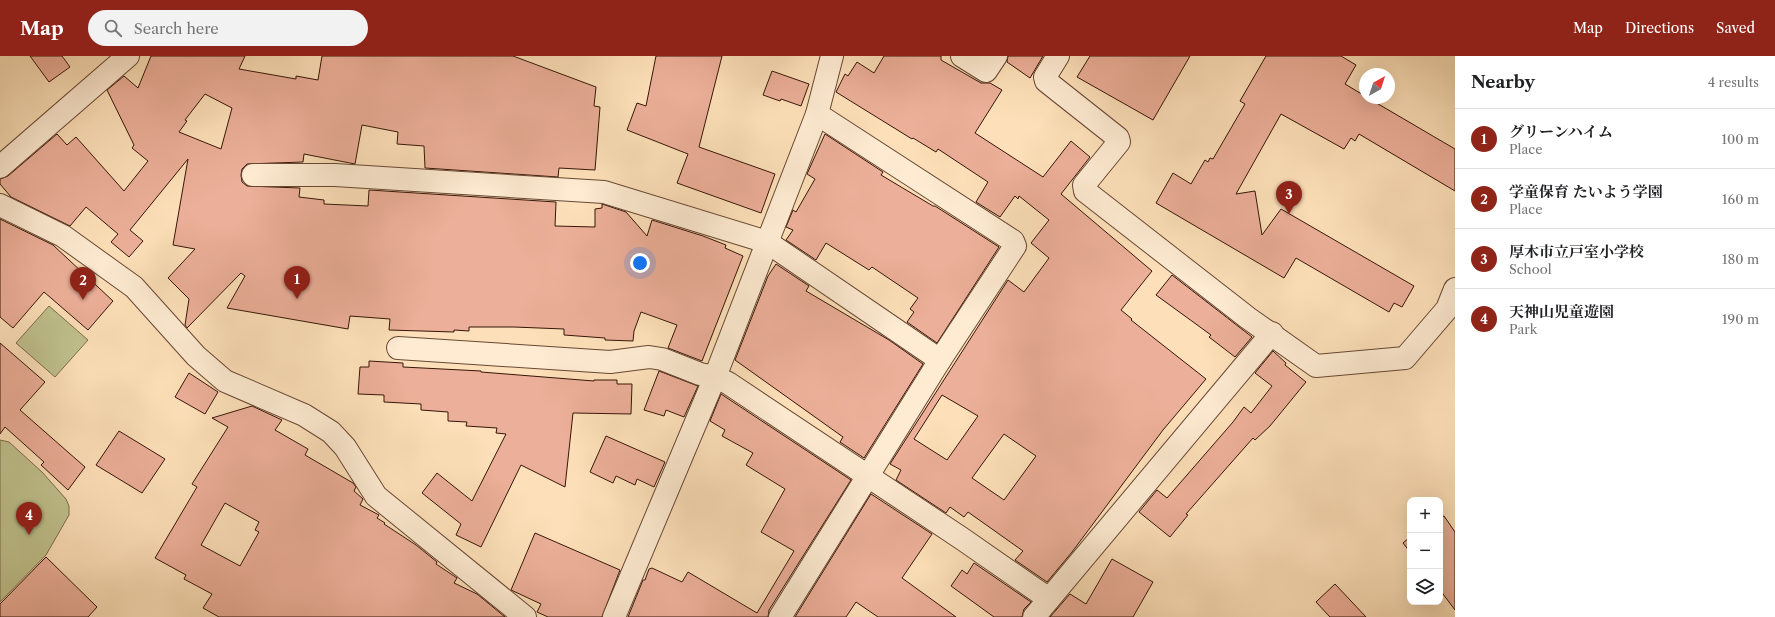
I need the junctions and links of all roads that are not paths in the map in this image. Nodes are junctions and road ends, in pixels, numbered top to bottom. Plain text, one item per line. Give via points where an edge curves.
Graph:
1 (128, 56) edge
2 (832, 56) edge
3 (962, 56) edge
4 (996, 56) edge
5 (1058, 56) edge
6 (816, 114) junction
7 (0, 167) edge
8 (253, 175) dead end
9 (0, 205) edge
10 (767, 242) junction
11 (1455, 289) edge
12 (1272, 333) junction
13 (398, 348) dead end
14 (940, 360) junction
15 (715, 377) junction
16 (868, 477) junction
17 (1049, 599) junction
18 (525, 617) edge
19 (614, 617) edge
20 (780, 617) edge
21 (1034, 617) edge

1 - 7 street
2 - 6 street
3 - 4 street via 986,71
5 - 12 street via 1045,77 1046,81 1118,138 1119,142 1084,185 1085,191 1248,318
6 - 10 street
6 - 14 street via 1013,241 1015,246
8 - 10 street via 334,175 604,192
9 - 18 street via 63,236 134,287 196,356 225,381 304,415 331,432 345,447 376,496
10 - 14 street
10 - 15 street
11 - 12 street via 1448,309 1405,358 1316,366
12 - 17 street
13 - 15 street via 531,350 610,362 651,352 700,374
14 - 16 street
15 - 16 street via 728,383
15 - 19 street
16 - 17 street
16 - 20 street
17 - 21 street

